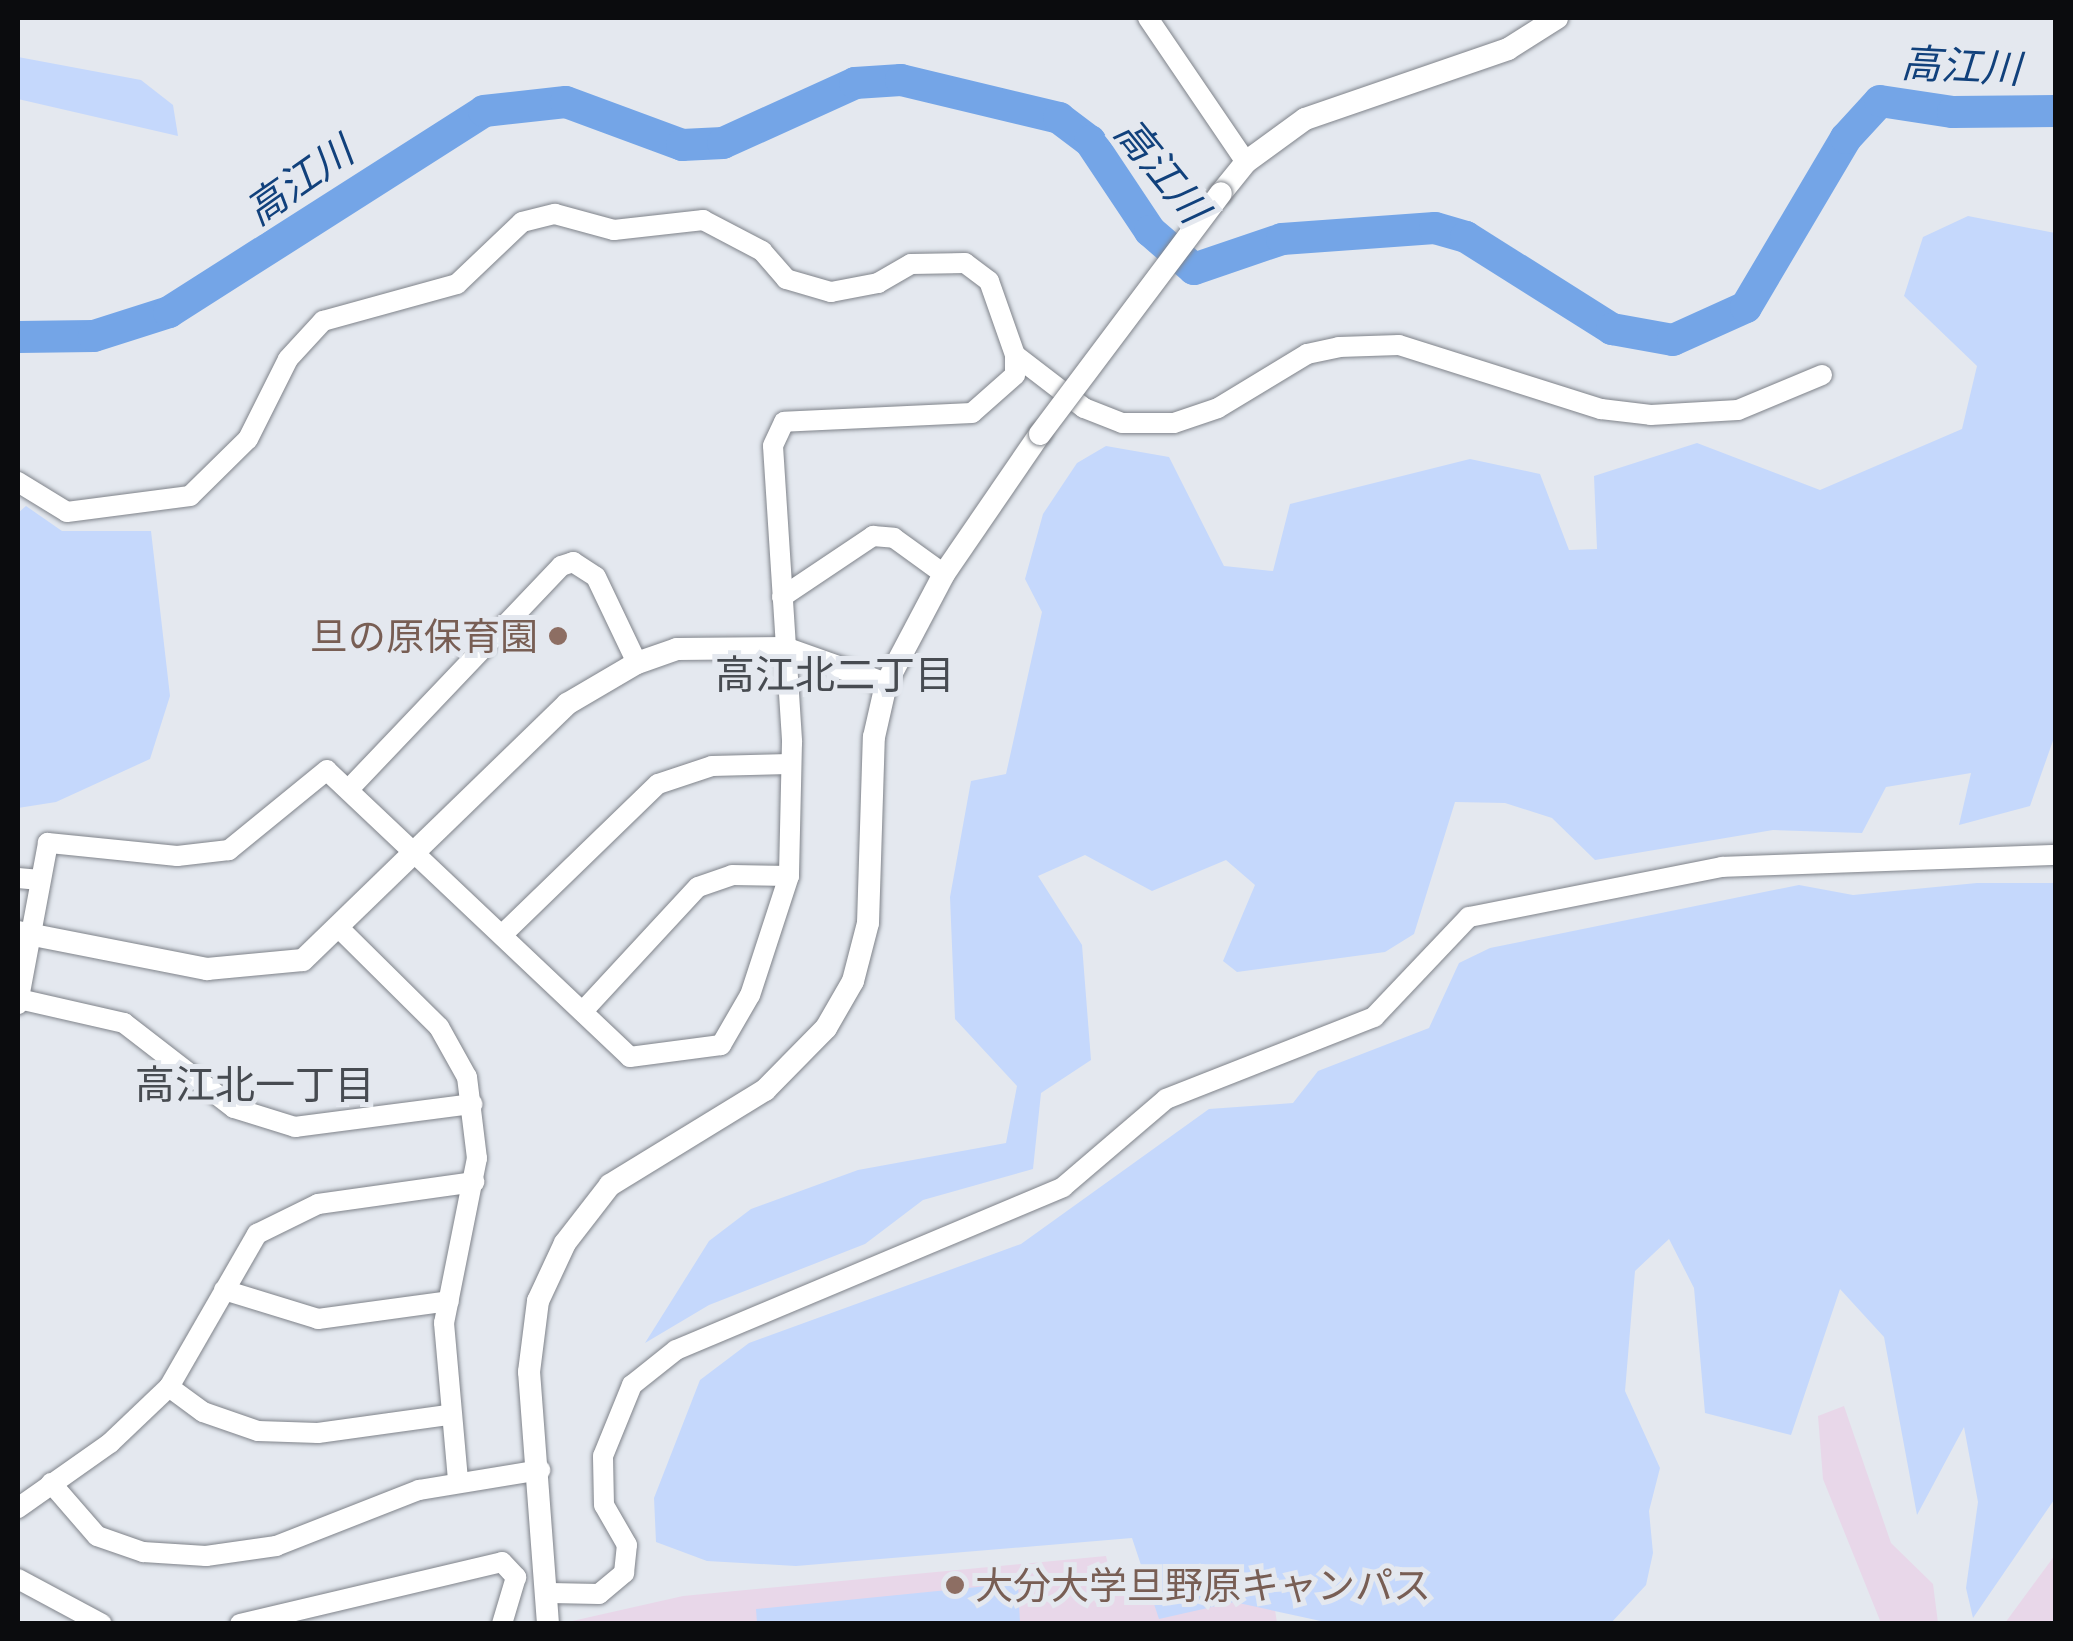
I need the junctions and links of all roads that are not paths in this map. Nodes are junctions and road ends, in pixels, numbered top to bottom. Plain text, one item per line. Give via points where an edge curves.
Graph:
1 (1148, 18) edge
2 (1557, 18) edge
3 (1246, 162) junction
4 (1016, 355) junction
5 (1822, 375) dead end
6 (18, 482) edge
7 (944, 574) junction
8 (782, 597) junction
9 (785, 648) junction
10 (637, 663) junction
11 (886, 684) junction
12 (789, 764) junction
13 (348, 789) junction
14 (421, 852) junction
15 (2056, 855) edge
16 (789, 876) junction
17 (18, 878) edge
18 (40, 880) junction
19 (341, 930) junction
20 (23, 932) edge
21 (504, 933) junction
22 (18, 1001) edge
23 (584, 1011) junction
24 (473, 1104) junction
25 (474, 1182) junction
26 (224, 1290) junction
27 (449, 1300) junction
28 (169, 1387) junction
29 (448, 1415) junction
30 (540, 1470) junction
31 (458, 1481) junction
32 (52, 1483) junction
33 (18, 1508) edge
34 (18, 1579) edge
35 (550, 1593) junction
36 (102, 1624) edge
37 (240, 1624) edge
38 (502, 1624) edge
39 (548, 1624) edge

1 - 3 street
2 - 3 street via 1508,49 1305,119
3 - 7 street, bridge via 1040,434
4 - 5 street via 1084,408 1122,422 1174,424 1218,408 1306,354 1339,347 1399,345 1601,409 1651,415 1738,410
4 - 6 street via 990,281 965,263 911,264 878,284 832,292 786,279 733,230 703,220 614,230 554,214 522,222 456,284 323,321 288,359 248,439 190,496 67,512
4 - 8 street via 1015,374 972,413 784,422 774,446
7 - 8 street via 894,538 873,536
7 - 11 street
8 - 9 street
9 - 10 street via 677,649
9 - 11 street
9 - 12 street
10 - 13 street via 596,576 573,562 561,566
10 - 14 street via 567,704
11 - 30 street via 874,736 868,923 853,981 826,1028 766,1090 610,1185 564,1243 538,1301 529,1372
12 - 16 street
12 - 21 street via 712,766 658,784
13 - 14 street
13 - 18 street via 327,770 229,850 177,856 48,843
14 - 19 street
14 - 21 street
15 - 35 street via 1722,868 1470,917 1374,1017 1166,1098 1063,1188 676,1350 632,1386 603,1456 604,1505 627,1545 624,1573 599,1594
16 - 23 street via 732,875 698,887
16 - 23 street via 750,994 721,1045 630,1058
17 - 18 street
18 - 20 street
19 - 20 street via 304,960 239,970
19 - 24 street via 455,1048
20 - 22 street
21 - 23 street
22 - 24 street via 124,1023 234,1108 295,1127
24 - 25 street
25 - 26 street via 292,1211 257,1234
25 - 27 street
26 - 27 street via 318,1318
26 - 28 street
27 - 29 street
28 - 29 street via 203,1412 258,1432 318,1433
28 - 32 street
29 - 31 street
30 - 31 street
30 - 35 street
31 - 32 street via 276,1546 206,1556 143,1552 97,1536
32 - 33 street
34 - 36 street
35 - 39 street
37 - 38 street via 502,1562 516,1577

